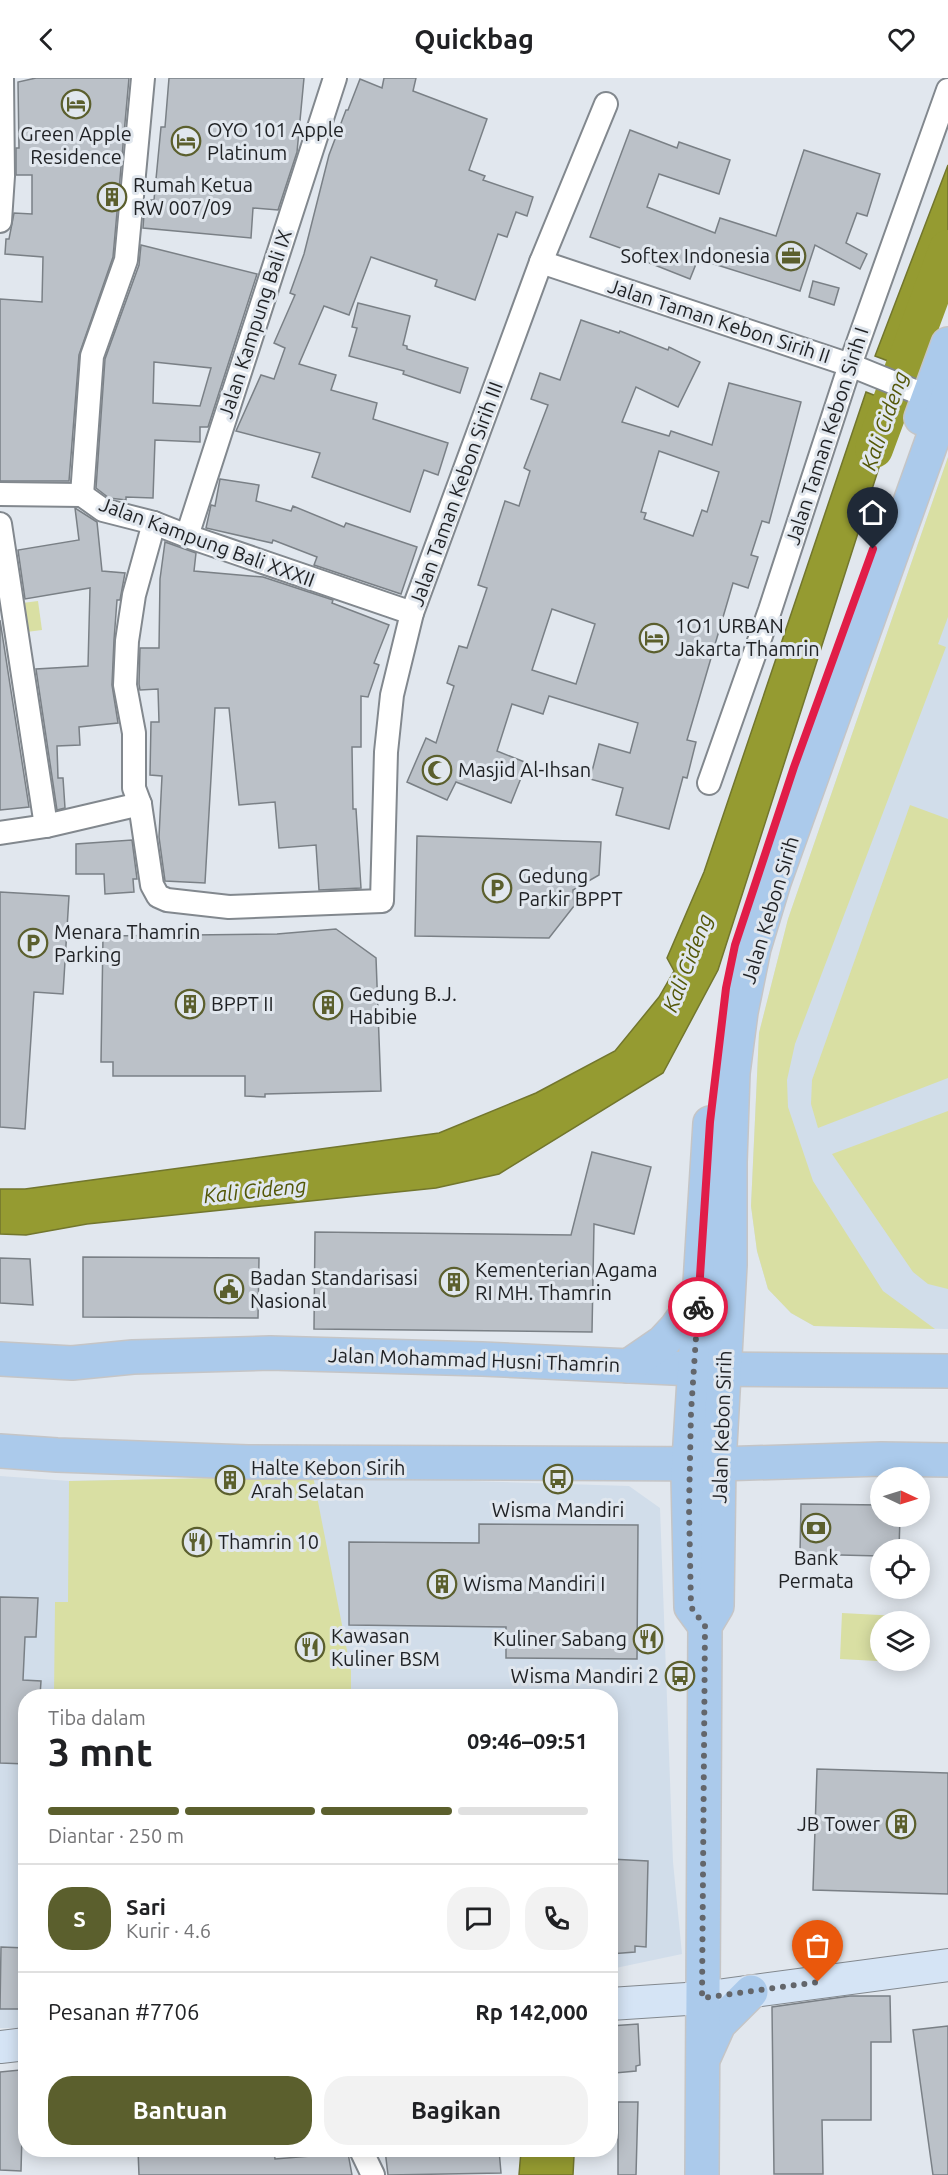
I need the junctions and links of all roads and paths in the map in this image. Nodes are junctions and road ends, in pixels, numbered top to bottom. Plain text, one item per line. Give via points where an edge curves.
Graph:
1 (2, 78) edge
2 (143, 78) edge
3 (325, 78) edge
4 (335, 78) edge
5 (948, 90) edge
6 (606, 104) dead end
7 (322, 112) junction
8 (0, 220) edge
9 (541, 262) junction
10 (948, 344) edge
11 (859, 369) junction
12 (930, 394) edge
13 (0, 494) edge
14 (82, 495) junction
15 (154, 523) junction
16 (0, 524) edge
17 (187, 536) junction
18 (411, 613) junction
19 (709, 783) dead end
20 (140, 804) junction
21 (46, 826) junction
22 (0, 833) edge
23 (699, 1296) junction
24 (0, 1359) edge
25 (628, 1366) junction
26 (709, 1370) junction
27 (948, 1371) edge
28 (0, 1451) edge
29 (948, 1460) edge
30 (704, 1464) junction
31 (948, 1965) edge
32 (751, 1992) junction
33 (702, 1998) junction
34 (618, 2003) edge
35 (18, 2045) edge
36 (0, 2047) edge
37 (703, 2062) junction
38 (364, 2157) edge
39 (373, 2175) edge
40 (702, 2175) edge

1 - 8 street
2 - 14 street via 126,260 92,356
3 - 7 street, Jalan Kampung Bali IX
4 - 7 street, Jalan Kampung Bali IX
5 - 11 street, Jalan Taman Kebon Sirih I
6 - 9 street, Jalan Taman Kebon Sirih III
7 - 17 street, Jalan Kampung Bali IX
9 - 11 street, Jalan Taman Kebon Sirih II
9 - 18 street, Jalan Taman Kebon Sirih III
10 - 12 main road, Jalan Kebon Sirih
11 - 12 street, Jalan Taman Kebon Sirih II
11 - 19 street, Jalan Taman Kebon Sirih I
12 - 23 main road, Jalan Kebon Sirih via 794,767 735,945 710,1122
12 - 26 main road, Jalan Kebon Sirih via 754,948 733,1073 730,1265
13 - 14 street, Jalan Kampung Bali XXXII
14 - 15 street, Jalan Kampung Bali XXXII via 103,510
15 - 17 street, Jalan Kampung Bali XXXII
15 - 20 street via 134,595 125,685 134,733 134,788
16 - 21 street
17 - 18 street, Jalan Kampung Bali XXXII
18 - 20 street, Jalan Taman Kebon Sirih III via 393,695 386,752 382,902 229,908 167,900 158,896 152,885
20 - 21 street
21 - 22 street
23 - 25 main road via 663,1342
23 - 26 main road, Jalan Kebon Sirih
24 - 25 main road, Jalan Mohammad Husni Thamrin via 72,1363 270,1353
25 - 26 main road, Jalan Mohammad Husni Thamrin
26 - 27 main road, Jalan Mohammad Husni Thamrin
26 - 30 main road, Jalan Kebon Sirih
28 - 30 main road via 201,1461
29 - 30 main road
30 - 33 main road, Jalan Kebon Sirih via 717,1606 705,1626
31 - 32 street
32 - 33 street
32 - 37 main road via 719,2024
33 - 34 street
33 - 37 main road, Jalan Kebon Sirih
35 - 36 street
37 - 40 main road, Jalan Kebon Sirih
38 - 39 street

